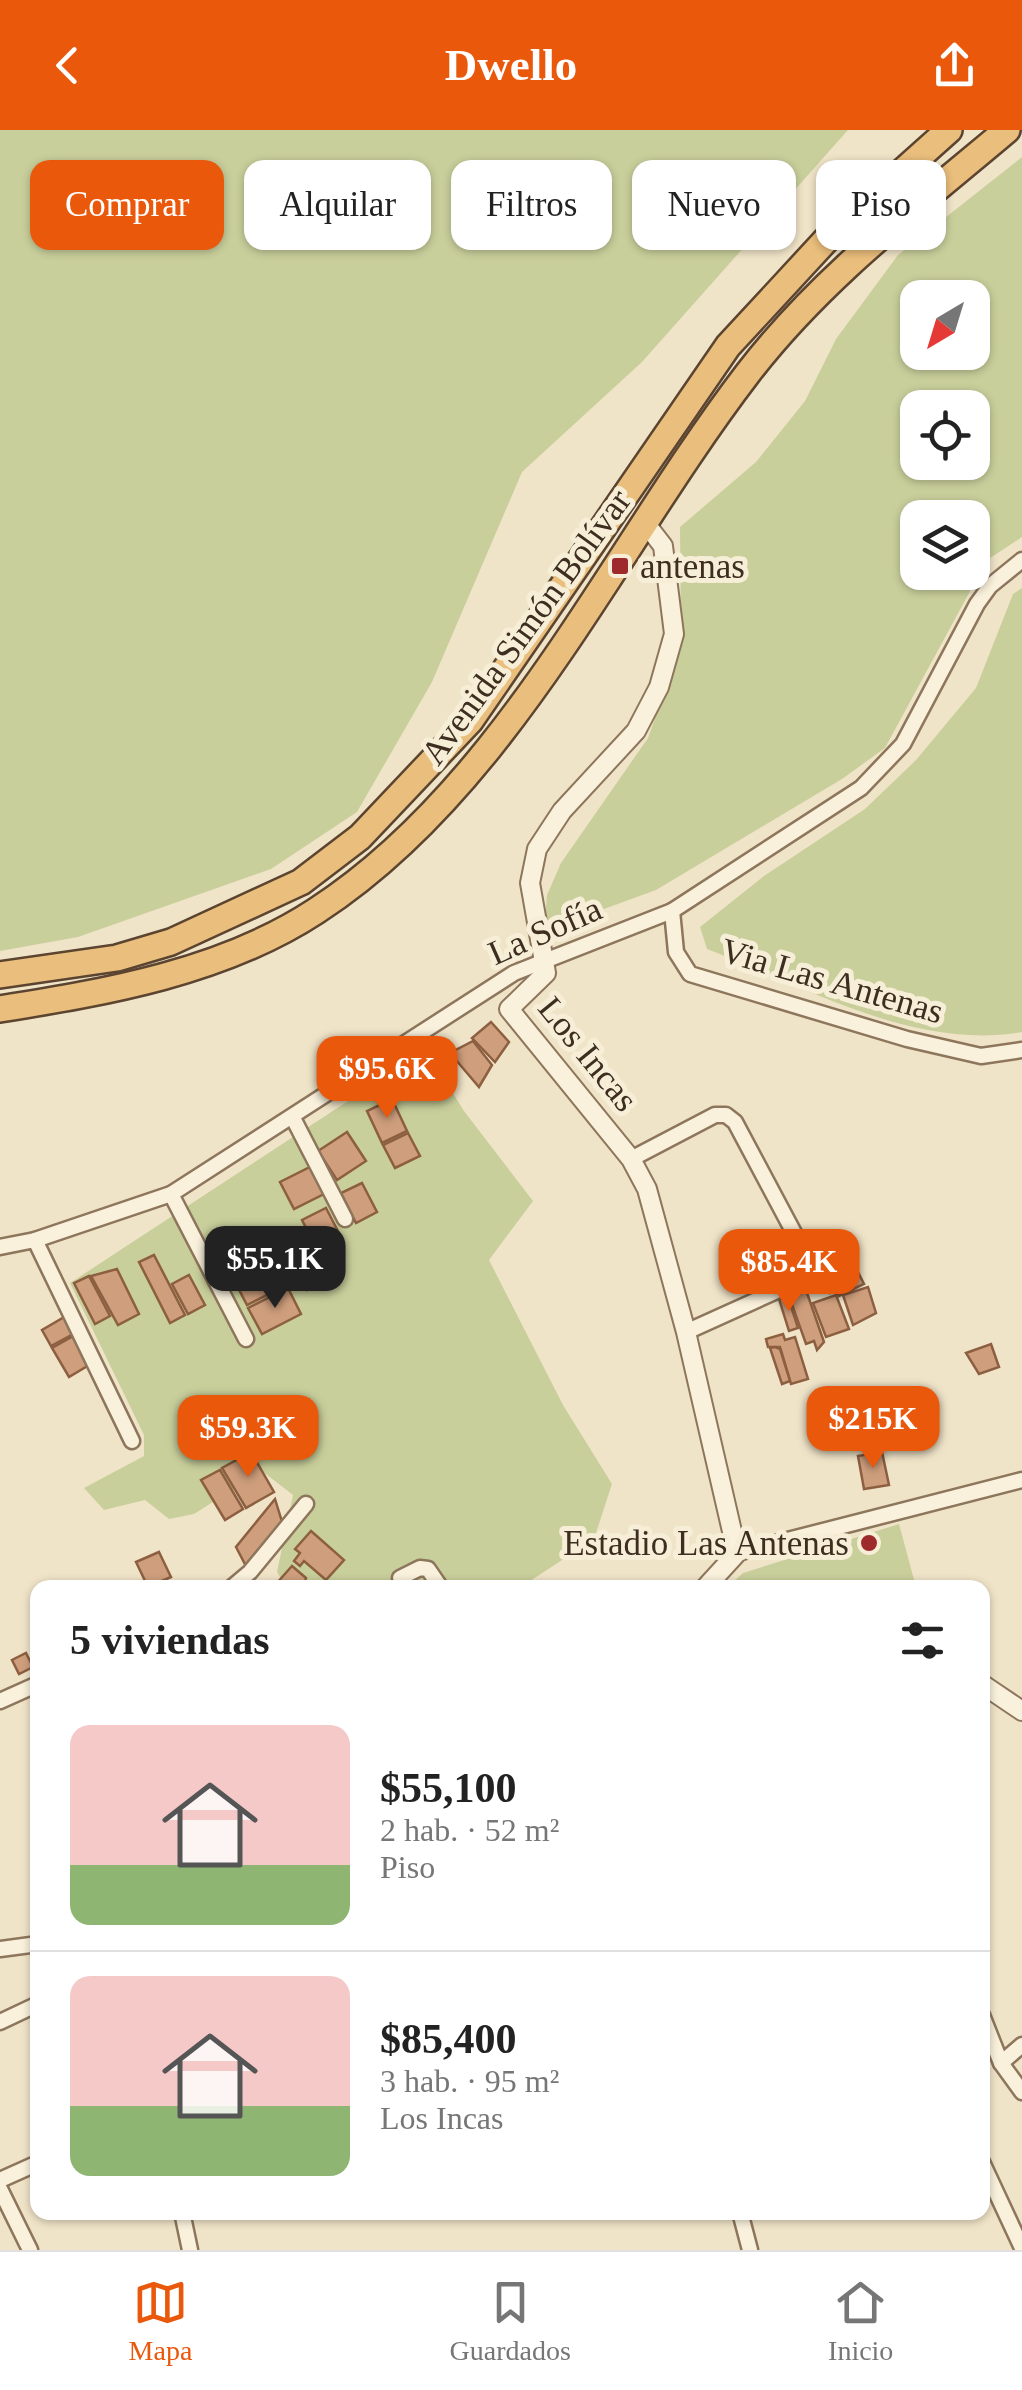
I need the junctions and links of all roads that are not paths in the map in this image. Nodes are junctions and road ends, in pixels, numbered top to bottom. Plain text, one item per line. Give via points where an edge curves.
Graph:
1 (949, 130) edge
2 (1007, 130) edge
3 (646, 524) junction
4 (1022, 560) edge
5 (672, 911) junction
6 (543, 958) junction
7 (0, 975) edge
8 (0, 1009) edge
9 (1022, 1050) edge
10 (293, 1118) junction
11 (630, 1159) junction
12 (171, 1194) junction
13 (345, 1219) dead end
14 (35, 1240) junction
15 (0, 1248) edge
16 (686, 1332) junction
17 (246, 1339) dead end
18 (132, 1440) dead end
19 (1022, 1480) edge
20 (306, 1504) dead end
21 (737, 1552) junction
22 (400, 1578) dead end
23 (240, 1580) edge
24 (435, 1580) edge
25 (712, 1580) edge
26 (30, 1688) edge
27 (990, 1689) edge
28 (0, 1701) edge
29 (1022, 1711) edge
30 (30, 1945) edge
31 (0, 1949) edge
32 (30, 2008) edge
33 (0, 2022) edge
34 (990, 2035) edge
35 (1022, 2045) edge
36 (1001, 2064) junction
37 (1022, 2092) edge
38 (30, 2167) edge
39 (990, 2179) edge
40 (0, 2180) edge
41 (0, 2189) edge
42 (184, 2220) edge
43 (742, 2220) edge
44 (1022, 2248) edge
45 (30, 2250) edge
46 (190, 2250) edge
47 (750, 2250) edge

1 - 7 highway, Avenida Simón Bolívar via 826,240 728,346 470,721 360,837 301,882 171,942 117,958
2 - 3 highway, Avenida Simón Bolívar via 793,320 700,438
3 - 6 street, Los Incas via 663,546 674,634 659,686 636,731 562,810 537,849 530,883
3 - 8 highway, Avenida Simón Bolívar via 492,740 380,864 313,913 168,976
4 - 5 street, La Sofía via 977,604 903,744 876,776
5 - 6 street, La Sofía
5 - 9 street, Via Las Antenas via 672,940 690,974 907,1040 981,1056
6 - 10 street, La Sofía
6 - 11 street, Los Incas via 546,973 509,1009
10 - 12 street, La Sofía
10 - 13 street
11 - 16 street, Los Incas via 660,1226
11 - 16 street via 726,1115 810,1263 800,1280
12 - 14 street, La Sofía
12 - 17 street
14 - 15 street, La Sofía
14 - 18 street
16 - 21 street, Los Incas
19 - 21 street
20 - 23 street
21 - 25 street
22 - 24 street via 420,1568
26 - 28 street
27 - 29 street
30 - 31 street
32 - 33 street
34 - 36 street
35 - 36 street
36 - 37 street
38 - 40 street
39 - 44 street
41 - 45 street
42 - 46 street
43 - 47 street

